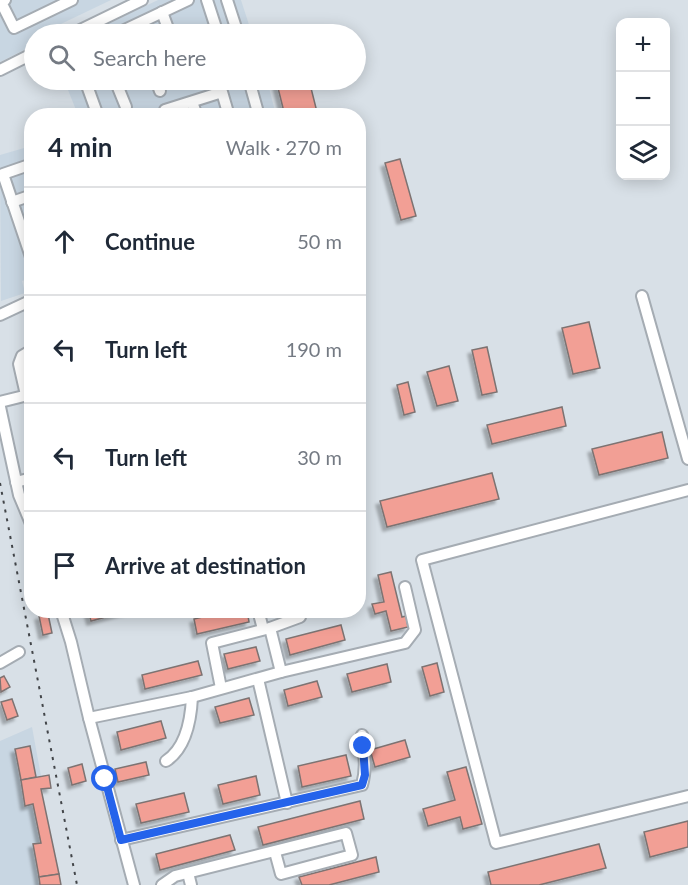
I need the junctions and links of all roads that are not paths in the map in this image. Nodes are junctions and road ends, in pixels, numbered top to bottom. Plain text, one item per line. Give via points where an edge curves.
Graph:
1 (5, 0) edge
2 (72, 0) edge
3 (142, 0) edge
4 (188, 0) edge
5 (207, 0) edge
6 (227, 0) edge
7 (162, 12) junction
8 (112, 15) junction
9 (93, 24) edge
10 (115, 24) edge
11 (145, 24) edge
12 (166, 24) edge
13 (215, 24) edge
14 (235, 24) edge
15 (24, 58) edge
16 (0, 70) edge
17 (89, 90) edge
18 (120, 90) edge
19 (252, 90) edge
20 (192, 102) junction
21 (126, 107) dead end
22 (95, 108) edge
23 (172, 108) edge
24 (194, 108) edge
25 (227, 108) edge
26 (257, 108) edge
27 (24, 167) edge
28 (24, 198) edge
29 (12, 202) junction
30 (24, 224) edge
31 (642, 296) dead end
32 (24, 304) edge
33 (0, 315) edge
34 (24, 355) edge
35 (24, 379) edge
36 (24, 395) edge
37 (0, 402) edge
38 (0, 407) edge
39 (688, 459) edge
40 (24, 480) edge
41 (16, 482) junction
42 (688, 490) edge
43 (24, 504) edge
44 (405, 587) dead end
45 (64, 618) edge
46 (262, 618) edge
47 (297, 618) edge
48 (266, 628) junction
49 (19, 652) dead end
50 (0, 663) edge
51 (281, 672) junction
52 (258, 679) junction
53 (221, 688) junction
54 (192, 697) junction
55 (89, 718) junction
56 (362, 735) dead end
57 (166, 761) dead end
58 (688, 796) edge
59 (287, 803) junction
60 (121, 840) junction
61 (275, 852) junction
62 (288, 872) junction
63 (188, 873) junction
64 (134, 885) edge
65 (162, 885) edge
66 (191, 885) edge
67 (291, 885) edge

1 - 2 street via 1,2 14,28
3 - 8 street
4 - 7 street
5 - 13 street
6 - 14 street
7 - 11 street
7 - 12 street
8 - 9 street
8 - 10 street
15 - 16 street
17 - 22 street
18 - 21 street
19 - 26 street
20 - 23 street
20 - 24 street
20 - 25 street via 222,92
27 - 29 street via 3,174
28 - 29 street
29 - 30 street
31 - 39 street
32 - 33 street
34 - 35 street via 19,364
36 - 37 street
38 - 41 street
40 - 41 street
41 - 43 street
42 - 58 street via 422,560 496,843
44 - 51 street via 416,630 405,642
45 - 55 street
46 - 48 street
47 - 48 street
48 - 51 street
48 - 53 street via 212,643
49 - 50 street
51 - 52 street
52 - 53 street
52 - 59 street
53 - 54 street
54 - 55 street
54 - 57 street via 184,736 175,755
55 - 60 street
56 - 59 street via 362,785
59 - 60 street
60 - 64 street
61 - 62 street via 281,874
61 - 62 street via 346,833 352,855
61 - 63 street
62 - 67 street
63 - 65 street
63 - 66 street

